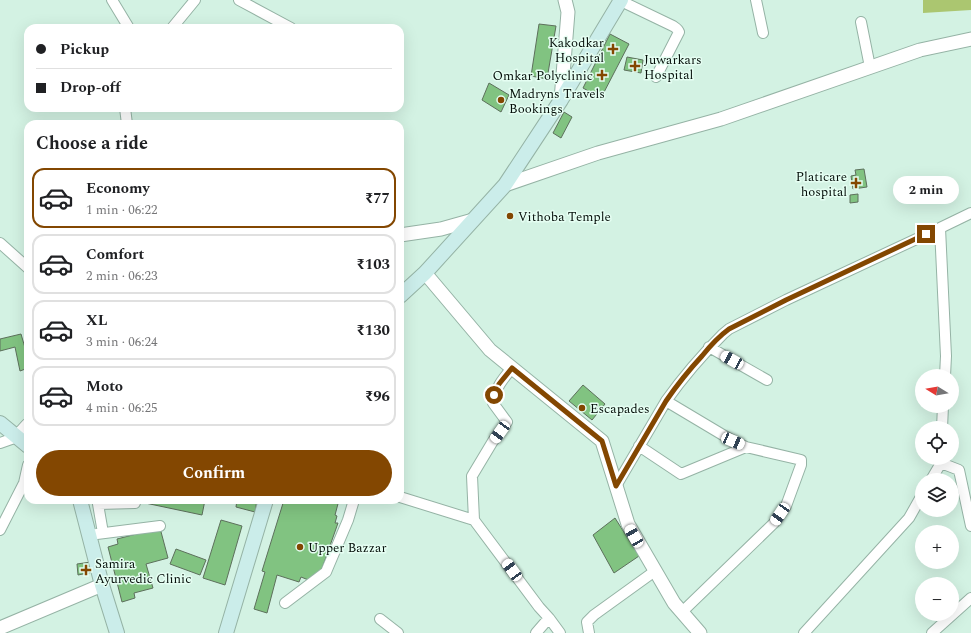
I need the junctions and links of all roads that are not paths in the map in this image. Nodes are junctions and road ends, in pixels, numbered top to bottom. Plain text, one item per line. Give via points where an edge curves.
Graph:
1 (112, 0) edge
2 (195, 0) edge
3 (239, 0) edge
4 (565, 0) edge
5 (756, 0) edge
6 (621, 1) edge
7 (861, 22) dead end
8 (127, 24) edge
9 (175, 24) edge
10 (284, 24) edge
11 (763, 33) dead end
12 (971, 39) edge
13 (870, 67) junction
14 (656, 77) dead end
15 (561, 100) junction
16 (505, 185) junction
17 (971, 213) edge
18 (473, 220) junction
19 (940, 228) junction
20 (404, 234) edge
21 (0, 243) edge
22 (24, 264) edge
23 (425, 273) junction
24 (404, 292) edge
25 (709, 347) junction
26 (512, 368) junction
27 (945, 369) edge
28 (767, 380) dead end
29 (666, 401) junction
30 (0, 423) edge
31 (24, 429) edge
32 (17, 437) junction
33 (0, 443) edge
34 (24, 443) edge
35 (639, 446) junction
36 (746, 447) junction
37 (949, 465) edge
38 (24, 483) edge
39 (616, 486) junction
40 (404, 498) edge
41 (81, 504) edge
42 (98, 504) edge
43 (265, 504) edge
44 (353, 504) edge
45 (915, 507) edge
46 (474, 520) junction
47 (160, 526) dead end
48 (971, 526) edge
49 (0, 530) edge
50 (103, 533) junction
51 (89, 535) junction
52 (655, 571) junction
53 (102, 585) junction
54 (971, 598) edge
55 (285, 603) dead end
56 (682, 612) junction
57 (549, 618) junction
58 (380, 619) dead end
59 (0, 628) edge
60 (117, 633) edge
61 (226, 633) edge
62 (398, 633) edge
63 (536, 633) edge
64 (560, 633) edge
65 (589, 633) edge
66 (700, 633) edge
67 (804, 633) edge
68 (932, 633) edge

1 - 8 street
2 - 9 street
3 - 10 street
4 - 15 street via 568,12
5 - 11 street
6 - 14 street via 678,30
6 - 15 main road
7 - 13 street
12 - 13 street via 920,50
13 - 16 street via 722,119 598,153
15 - 16 main road
16 - 18 main road
17 - 19 street
18 - 20 street via 441,229
18 - 23 main road
19 - 25 street via 729,329
19 - 27 street
21 - 22 street
23 - 24 main road
23 - 26 street via 490,350
25 - 28 street
25 - 29 street
26 - 39 street via 602,441
26 - 46 street via 499,384 493,403 507,422 472,476
29 - 35 street
29 - 36 street
30 - 32 main road
31 - 32 street
32 - 33 street
32 - 34 main road
35 - 36 street via 681,474
35 - 39 street
36 - 56 street via 801,460 786,506 774,523
37 - 48 street via 959,470
38 - 49 street
39 - 52 street via 628,524
40 - 46 street
41 - 51 main road
42 - 50 street
43 - 61 main road
44 - 55 street via 326,572
45 - 67 street via 909,518
46 - 57 street
47 - 50 street
50 - 51 street
51 - 53 main road
52 - 56 street
52 - 65 street via 594,615 587,622
53 - 59 street
53 - 60 main road
54 - 68 street
56 - 66 street
57 - 63 street
57 - 64 street
58 - 62 street

